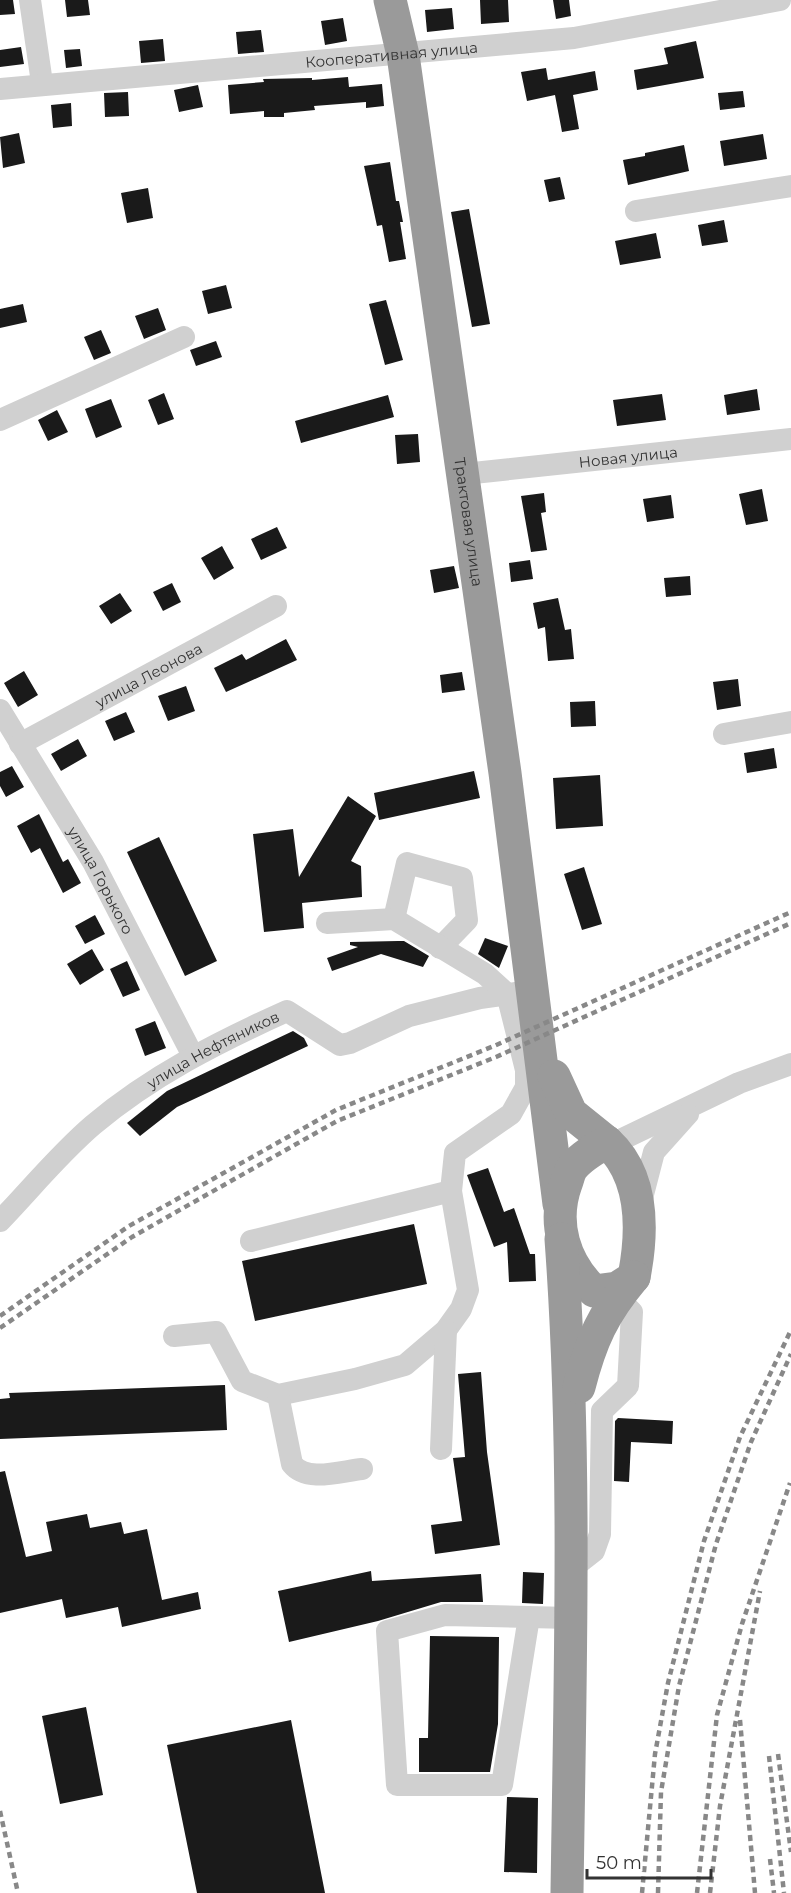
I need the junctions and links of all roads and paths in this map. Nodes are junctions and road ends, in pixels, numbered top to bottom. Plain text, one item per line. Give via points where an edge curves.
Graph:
1 (30, 0) edge
2 (390, 0) edge
3 (780, 0) edge
4 (403, 55) junction
5 (42, 83) junction
6 (0, 89) edge
7 (791, 186) edge
8 (636, 211) dead end
9 (184, 337) dead end
10 (0, 420) edge
11 (791, 439) edge
12 (464, 474) junction
13 (276, 606) dead end
14 (0, 710) edge
15 (791, 723) edge
16 (724, 734) dead end
17 (20, 744) junction
18 (394, 919) junction
19 (327, 923) dead end
20 (440, 948) junction
21 (520, 992) junction
22 (540, 1044) junction
23 (193, 1056) junction
24 (791, 1064) edge
25 (702, 1100) junction
26 (609, 1144) junction
27 (451, 1191) junction
28 (559, 1204) junction
29 (639, 1212) junction
30 (0, 1221) edge
31 (561, 1239) junction
32 (250, 1241) dead end
33 (626, 1287) junction
34 (446, 1330) junction
35 (174, 1336) dead end
36 (278, 1395) junction
37 (441, 1449) dead end
38 (571, 1466) junction
39 (362, 1469) dead end
40 (571, 1569) junction
41 (529, 1617) junction
42 (570, 1618) junction
43 (567, 1893) edge

1 - 5 street
2 - 4 highway, Трактовая улица
3 - 4 street, Кооперативная улица via 574,38
4 - 5 street, Кооперативная улица
4 - 12 highway, Трактовая улица
5 - 6 street, Кооперативная улица
7 - 8 street
9 - 10 street
11 - 12 street, Новая улица
12 - 21 highway, Трактовая улица
13 - 17 street, улица Леонова
14 - 17 street, улица Горького
15 - 16 street
17 - 23 street, улица Горького via 93,862
18 - 19 street
18 - 20 street
18 - 20 street via 407,863 462,878 467,920
20 - 21 street
21 - 22 highway, Трактовая улица
21 - 23 street, улица Нефтяников via 409,1016 340,1045 287,1011
21 - 27 street via 526,1087 511,1114 455,1153
22 - 26 highway via 571,1113
22 - 28 highway, Трактовая улица
23 - 30 street, улица Нефтяников via 92,1126
24 - 25 street
25 - 26 street
25 - 29 street via 654,1152
26 - 28 highway via 585,1155 571,1168
26 - 29 highway via 625,1161 633,1178
27 - 32 street
27 - 34 street via 468,1290 461,1309
28 - 31 highway, Трактовая улица
29 - 33 highway via 638,1257
31 - 33 highway via 579,1277 594,1290
31 - 38 highway, Трактовая улица
33 - 38 highway via 590,1344 578,1390
33 - 40 street via 632,1312 628,1386 602,1412 600,1534 594,1551
34 - 36 street via 405,1365
34 - 37 street
35 - 36 street via 216,1332 242,1381
36 - 39 street via 292,1464 298,1471 307,1475
38 - 40 highway
40 - 42 highway
41 - 41 street via 445,1615 387,1631 397,1785 502,1785
41 - 42 street
42 - 43 highway

